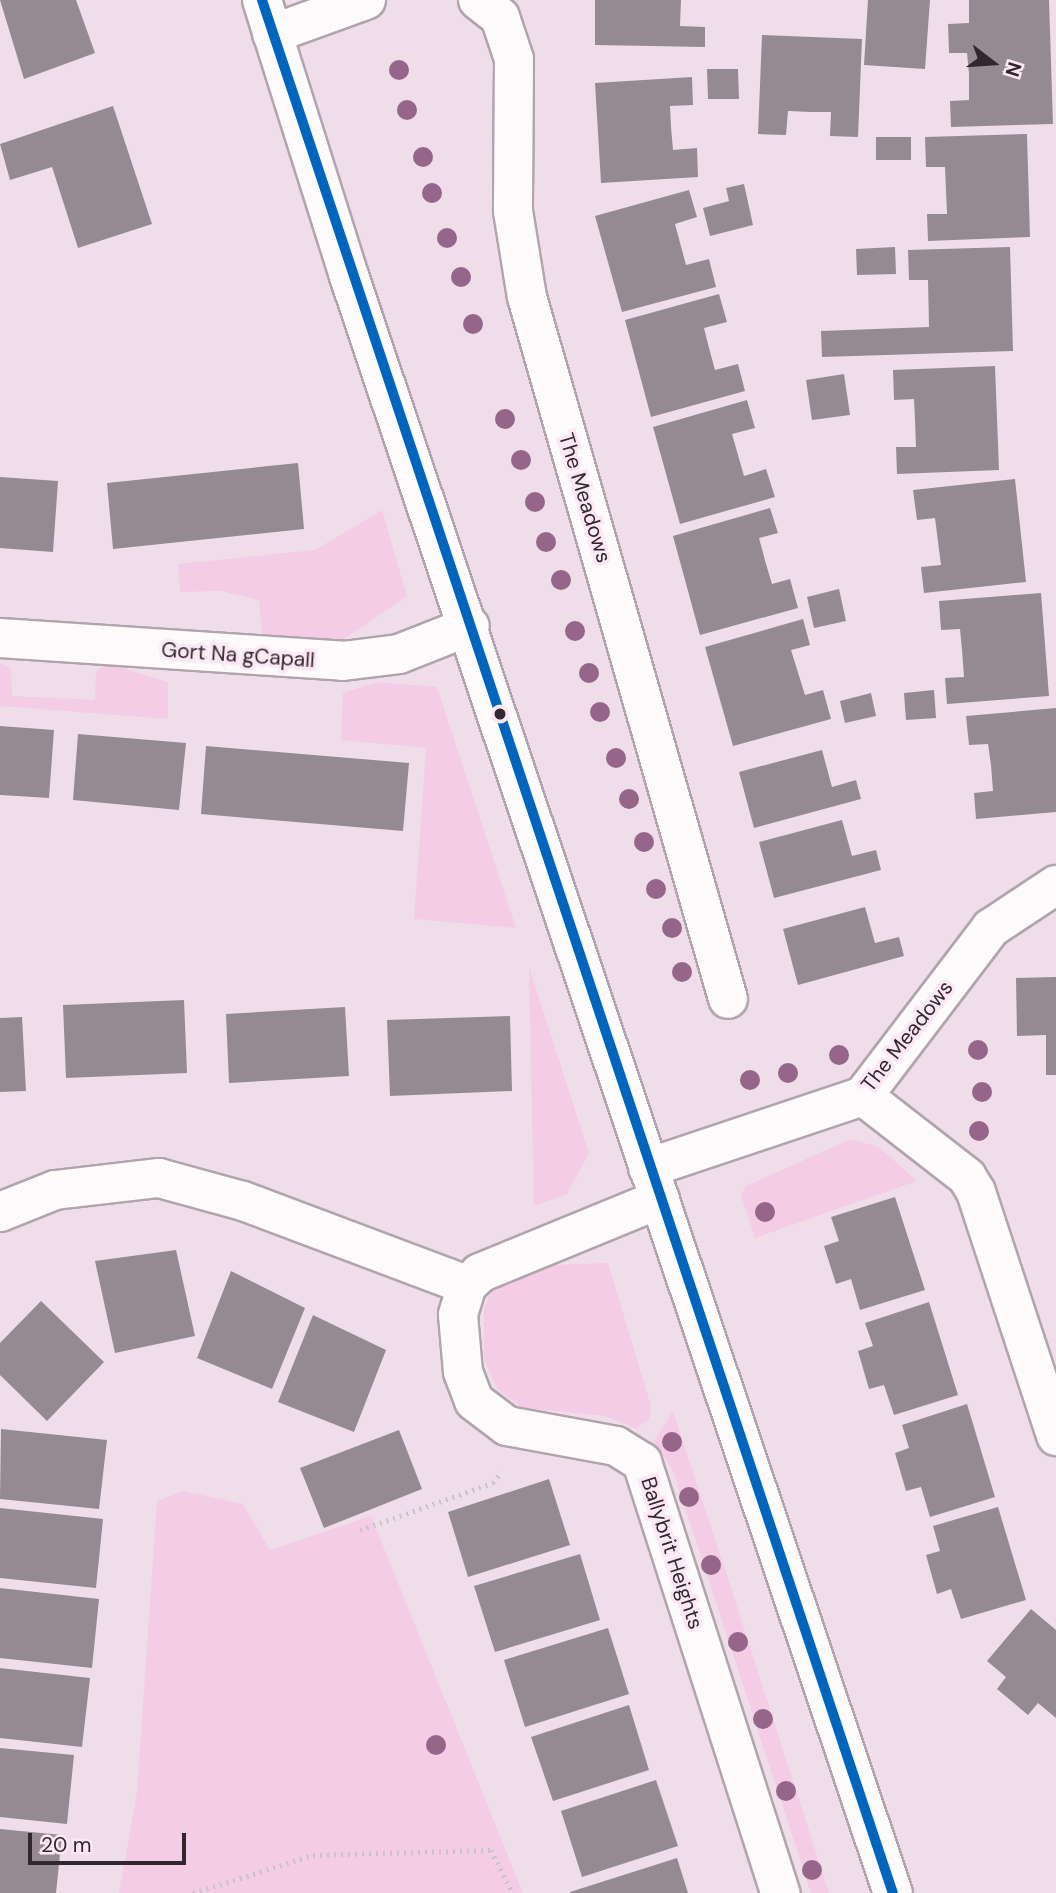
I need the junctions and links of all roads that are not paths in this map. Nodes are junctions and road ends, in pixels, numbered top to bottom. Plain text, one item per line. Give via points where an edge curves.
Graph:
1 (366, 0) edge
2 (478, 0) edge
3 (267, 17) edge
4 (470, 626) junction
5 (0, 638) edge
6 (1056, 885) edge
7 (727, 999) dead end
8 (863, 1096) junction
9 (654, 1183) junction
10 (0, 1212) edge
11 (467, 1285) junction
12 (1045, 1366) edge
13 (1056, 1436) edge
14 (780, 1893) edge
15 (893, 1893) edge

1 - 3 street
2 - 7 street, The Meadows via 500,17 514,59 513,211 527,297
3 - 4 street
4 - 5 street, Gort Na gCapall via 399,654 343,661
4 - 9 street
6 - 8 street, The Meadows via 991,928
8 - 9 street, The Meadows
8 - 12 street via 972,1185
9 - 11 street via 505,1258
9 - 15 street
10 - 11 street via 55,1190 159,1178 243,1201
11 - 14 street, Ballybrit Heights via 458,1315 467,1388 495,1420 526,1432 616,1446 648,1472
12 - 13 street

